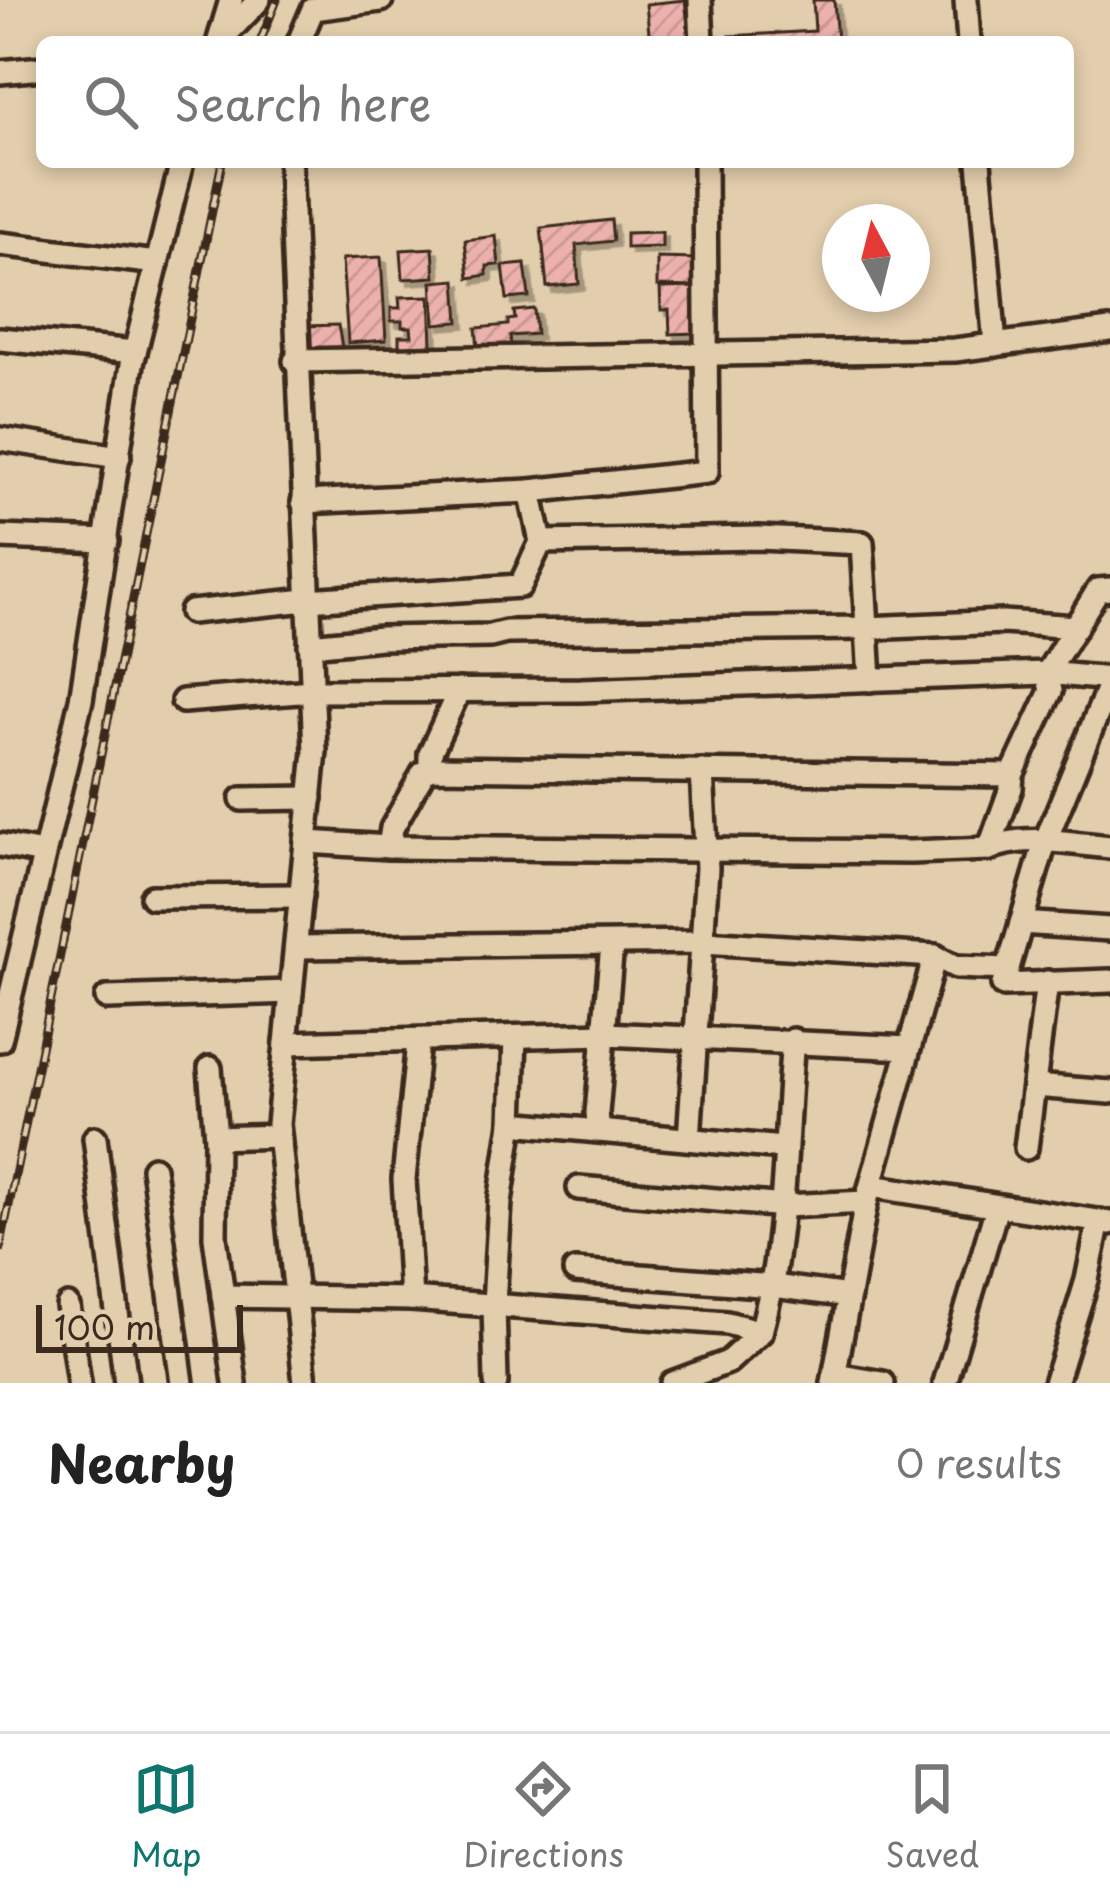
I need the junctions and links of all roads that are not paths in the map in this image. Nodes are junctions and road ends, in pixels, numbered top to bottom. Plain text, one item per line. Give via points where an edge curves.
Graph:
1 (230, 0) edge
2 (259, 0) edge
3 (381, 0) edge
4 (700, 0) edge
5 (966, 0) edge
6 (221, 36) edge
7 (225, 36) edge
8 (302, 36) edge
9 (702, 36) edge
10 (969, 36) edge
11 (36, 69) edge
12 (0, 72) edge
13 (181, 168) edge
14 (290, 168) edge
15 (705, 168) edge
16 (979, 168) edge
17 (0, 244) edge
18 (157, 263) junction
19 (1110, 330) edge
20 (0, 339) edge
21 (994, 345) junction
22 (135, 352) junction
23 (708, 354) junction
24 (296, 362) junction
25 (0, 439) edge
26 (119, 457) junction
27 (530, 491) junction
28 (303, 502) junction
29 (0, 536) edge
30 (107, 541) junction
31 (541, 542) junction
32 (1110, 590) edge
33 (308, 600) junction
34 (191, 612) dead end
35 (1076, 627) junction
36 (867, 628) junction
37 (310, 645) junction
38 (1047, 674) junction
39 (870, 680) junction
40 (1110, 681) edge
41 (459, 690) junction
42 (312, 691) junction
43 (184, 701) dead end
44 (430, 768) junction
45 (702, 771) junction
46 (1012, 775) junction
47 (242, 799) dead end
48 (310, 799) junction
49 (306, 842) junction
50 (1045, 842) junction
51 (0, 844) edge
52 (389, 847) junction
53 (1110, 847) edge
54 (705, 850) junction
55 (989, 850) junction
56 (43, 853) junction
57 (301, 896) junction
58 (152, 897) dead end
59 (1021, 923) junction
60 (1110, 929) edge
61 (703, 942) junction
62 (611, 944) junction
63 (296, 947) junction
64 (935, 956) junction
65 (1008, 969) junction
66 (1110, 981) edge
67 (1047, 982) junction
68 (291, 992) junction
69 (107, 998) dead end
70 (605, 1034) junction
71 (698, 1036) junction
72 (514, 1037) junction
73 (0, 1040) edge
74 (793, 1040) junction
75 (418, 1042) junction
76 (286, 1043) junction
77 (909, 1048) junction
78 (210, 1067) dead end
79 (1034, 1086) junction
80 (1110, 1092) edge
81 (512, 1123) junction
82 (599, 1131) junction
83 (279, 1136) junction
84 (94, 1138) dead end
85 (216, 1138) junction
86 (689, 1138) junction
87 (783, 1148) junction
88 (1026, 1148) dead end
89 (153, 1168) dead end
90 (579, 1188) dead end
91 (868, 1194) junction
92 (784, 1206) junction
93 (997, 1207) junction
94 (1104, 1222) edge
95 (575, 1271) dead end
96 (773, 1286) junction
97 (849, 1296) junction
98 (223, 1297) junction
99 (411, 1299) junction
100 (297, 1300) junction
101 (494, 1304) junction
102 (68, 1306) dead end
103 (760, 1333) junction
104 (834, 1379) edge
105 (79, 1383) edge
106 (126, 1383) edge
107 (182, 1383) edge
108 (235, 1383) edge
109 (305, 1383) edge
110 (496, 1383) edge
111 (672, 1383) edge
112 (883, 1383) edge
113 (945, 1383) edge
114 (1055, 1383) edge

1 - 6 street
2 - 7 street
3 - 8 street via 313,9
4 - 9 street
5 - 10 street
11 - 12 street
13 - 18 street
14 - 24 street
15 - 23 street
16 - 21 street
17 - 18 street
18 - 22 street
19 - 21 street
20 - 22 street
21 - 23 street
22 - 26 street
23 - 24 street
23 - 27 street via 705,473
24 - 28 street
25 - 26 street
26 - 30 street
27 - 28 street
27 - 31 street
28 - 33 street
29 - 30 street
30 - 56 street via 81,700
31 - 33 street via 520,586
31 - 36 street via 862,543
32 - 35 street via 1098,590
33 - 34 street
33 - 37 street
35 - 36 street
35 - 38 street
36 - 37 street via 506,632
36 - 39 street
37 - 42 street
38 - 39 street
38 - 40 street
38 - 46 street via 1051,691
39 - 41 street
40 - 50 street
41 - 42 street
41 - 44 street
42 - 43 street
42 - 48 street
44 - 45 street
44 - 52 street via 392,828
45 - 46 street
45 - 54 street
46 - 55 street
47 - 48 street
48 - 49 street
49 - 52 street
49 - 57 street
50 - 53 street
50 - 55 street
50 - 59 street
51 - 56 street
52 - 54 street
54 - 55 street
54 - 61 street
56 - 73 street
57 - 58 street
57 - 63 street
59 - 60 street
59 - 65 street
61 - 62 street
61 - 64 street
61 - 71 street
62 - 63 street
62 - 70 street
63 - 68 street
64 - 65 street via 956,967
64 - 77 street
65 - 67 street via 1004,985
66 - 67 street
67 - 79 street
68 - 69 street
68 - 76 street
70 - 71 street
70 - 72 street
70 - 82 street
71 - 74 street
71 - 86 street
72 - 75 street
72 - 81 street
74 - 77 street
74 - 87 street
75 - 76 street
75 - 99 street via 404,1179
76 - 83 street
77 - 91 street
78 - 85 street
79 - 80 street
79 - 88 street
81 - 82 street
81 - 101 street
82 - 86 street
83 - 85 street
83 - 100 street
84 - 106 street
85 - 98 street
86 - 87 street
87 - 92 street
89 - 107 street
90 - 92 street
91 - 92 street
91 - 93 street
91 - 97 street
92 - 96 street
93 - 94 street
93 - 113 street
94 - 114 street
95 - 96 street
96 - 97 street
96 - 103 street
97 - 104 street
98 - 100 street
98 - 108 street
99 - 100 street
99 - 101 street
100 - 109 street
101 - 103 street via 727,1323
101 - 110 street
102 - 105 street
103 - 111 street via 728,1362
104 - 112 street

